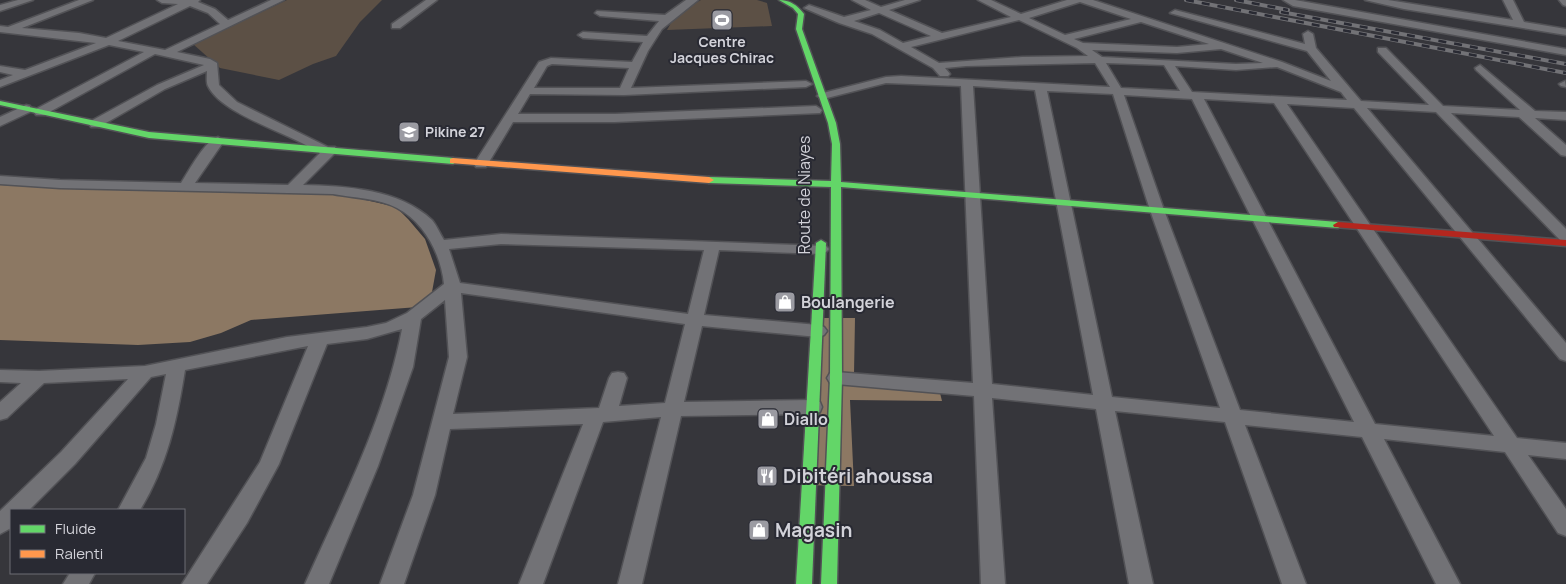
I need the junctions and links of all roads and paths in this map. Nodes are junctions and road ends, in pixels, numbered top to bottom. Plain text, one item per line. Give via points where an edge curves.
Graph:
1 (28, 0) edge
2 (88, 0) edge
3 (162, 0) edge
4 (219, 0) edge
5 (279, 0) edge
6 (432, 0) edge
7 (784, 0) edge
8 (825, 0) edge
9 (857, 0) edge
10 (915, 0) edge
11 (982, 0) edge
12 (1077, 0) edge
13 (1084, 0) edge
14 (1370, 0) edge
15 (1508, 0) edge
16 (1285, 1) edge
17 (195, 2) edge
18 (684, 2) edge
19 (1402, 4) edge
20 (0, 8) edge
21 (880, 10) junction
22 (798, 11) junction
23 (600, 13) dead end
24 (1175, 13) dead end
25 (1021, 17) junction
26 (664, 18) junction
27 (1141, 19) junction
28 (842, 20) junction
29 (226, 24) junction
30 (1406, 24) junction
31 (1520, 25) junction
32 (396, 26) dead end
33 (787, 29) dead end
34 (2, 31) edge
35 (1566, 32) edge
36 (1308, 34) dead end
37 (583, 35) dead end
38 (942, 37) junction
39 (1064, 38) junction
40 (649, 39) junction
41 (107, 42) junction
42 (902, 46) junction
43 (1080, 46) junction
44 (1227, 46) junction
45 (1311, 49) junction
46 (155, 50) junction
47 (1382, 50) dead end
48 (1566, 52) edge
49 (167, 53) junction
50 (802, 57) junction
51 (1099, 60) junction
52 (1167, 62) junction
53 (1278, 64) junction
54 (213, 65) junction
55 (635, 65) junction
56 (937, 66) junction
57 (1480, 68) dead end
58 (0, 69) edge
59 (26, 74) junction
60 (1045, 75) junction
61 (958, 82) junction
62 (0, 84) edge
63 (806, 84) junction
64 (1345, 89) junction
65 (1117, 90) junction
66 (526, 91) junction
67 (624, 92) junction
68 (1192, 95) junction
69 (823, 96) junction
70 (1278, 100) junction
71 (0, 103) edge
72 (1358, 105) junction
73 (26, 109) junction
74 (816, 110) junction
75 (1440, 110) junction
76 (40, 112) junction
77 (1528, 114) junction
78 (1566, 116) edge
79 (510, 118) junction
80 (0, 122) edge
81 (95, 124) junction
82 (820, 124) dead end
83 (218, 141) junction
84 (328, 150) junction
85 (1566, 152) edge
86 (480, 164) junction
87 (0, 180) edge
88 (836, 185) junction
89 (185, 187) junction
90 (293, 187) junction
91 (970, 195) junction
92 (1064, 203) junction
93 (1157, 210) junction
94 (1260, 218) junction
95 (1363, 226) junction
96 (821, 231) dead end
97 (1466, 235) junction
98 (1566, 238) edge
99 (1566, 243) edge
100 (440, 245) junction
101 (713, 245) junction
102 (821, 249) junction
103 (450, 287) junction
104 (413, 317) junction
105 (694, 320) junction
106 (818, 331) junction
107 (320, 339) junction
108 (1566, 355) edge
109 (176, 367) junction
110 (146, 372) junction
111 (0, 376) edge
112 (39, 377) junction
113 (618, 378) dead end
114 (836, 378) junction
115 (983, 390) junction
116 (1104, 403) junction
117 (814, 407) junction
118 (671, 412) junction
119 (0, 413) edge
120 (602, 416) junction
121 (1234, 416) junction
122 (442, 422) junction
123 (1369, 431) junction
124 (1511, 445) junction
125 (1566, 451) edge
126 (16, 509) edge
127 (130, 509) edge
128 (10, 515) edge
129 (0, 525) edge
130 (1566, 527) edge
131 (83, 574) edge
132 (75, 584) edge
133 (194, 584) edge
134 (317, 584) edge
135 (392, 584) edge
136 (531, 584) edge
137 (630, 584) edge
138 (804, 584) edge
139 (829, 584) edge
140 (993, 584) edge
141 (1141, 584) edge
142 (1294, 584) edge
143 (1448, 584) edge

1 - 20 street
2 - 34 street
3 - 17 street
4 - 17 street
5 - 29 street
6 - 32 street
7 - 22 street
8 - 22 street
9 - 21 street
10 - 21 street
11 - 25 street
12 - 25 street
13 - 27 street
14 - 19 street
15 - 31 street
16 - 30 street
17 - 29 street via 215,11
17 - 41 street
18 - 26 street
19 - 30 street
19 - 31 street
21 - 28 street
21 - 38 street
22 - 28 street
22 - 50 street, Route de Niayes via 801,14
23 - 26 street
24 - 45 street
25 - 38 street
25 - 39 street
26 - 40 street
27 - 39 street
27 - 44 street
28 - 42 street via 876,32
29 - 49 street
30 - 48 street
31 - 35 street
33 - 50 street, Route de Niayes
34 - 41 street via 79,36
36 - 45 street
37 - 40 street
38 - 42 street
39 - 43 street
40 - 55 street
41 - 46 street
41 - 59 street
42 - 56 street
43 - 44 street via 1177,50
43 - 51 street
44 - 53 street
45 - 64 street
46 - 49 street
46 - 76 street
47 - 75 street
49 - 54 street
50 - 63 street, Route de Niayes
50 - 69 street, Route de Niayes
51 - 52 street
51 - 60 street
51 - 65 street
52 - 53 street via 1234,67
52 - 68 street
53 - 64 street
54 - 81 street via 170,82
54 - 84 street via 213,85 225,100 253,116 306,136
55 - 66 street via 548,62 543,64
55 - 67 street
56 - 60 street via 970,62
56 - 61 street
57 - 77 street
58 - 59 street
59 - 62 street
60 - 61 street
60 - 65 street
60 - 92 street
61 - 69 street via 893,79
61 - 91 street
63 - 67 street
63 - 74 street, Route de Niayes
64 - 72 street
65 - 68 street
65 - 93 street
66 - 67 street
66 - 79 street
68 - 70 street
68 - 94 street
69 - 88 street, Route de Niayes via 835,139
70 - 72 street
70 - 95 street
71 - 73 street
72 - 75 street
72 - 97 street
73 - 76 street
73 - 80 street
74 - 79 street via 606,118
74 - 82 street, Route de Niayes
75 - 77 street
75 - 98 street
76 - 81 street
77 - 78 street
77 - 85 street
79 - 86 street
81 - 83 street via 149,135
83 - 84 street
83 - 89 street via 204,156
84 - 86 street
84 - 90 street
86 - 88 street
87 - 89 street
88 - 91 street
88 - 114 street, Route de Niayes
89 - 90 street
90 - 100 street via 333,190 402,205 427,224
91 - 92 street
91 - 115 street
92 - 93 street
92 - 116 street
93 - 94 street
93 - 121 street
94 - 95 street
94 - 123 street
95 - 97 street
95 - 124 street
96 - 102 street, Route de Niayes
97 - 99 street
97 - 108 street
100 - 101 street via 501,239
100 - 103 street via 451,277
101 - 102 street
101 - 105 street
102 - 106 street, Route de Niayes
103 - 104 street
103 - 105 street
103 - 122 street via 456,316 458,357
104 - 107 street via 392,327 367,333
104 - 134 street via 404,368 368,466
105 - 106 street
105 - 118 street
106 - 117 street, Route de Niayes
107 - 109 street
107 - 133 street via 266,472
109 - 110 street
109 - 127 street via 165,437 153,471
110 - 112 street
110 - 126 street via 68,458
111 - 112 street
112 - 119 street
113 - 120 street
114 - 115 street
114 - 139 street, Route de Niayes
115 - 116 street
115 - 140 street
116 - 121 street
116 - 141 street
117 - 118 street
117 - 138 street, Route de Niayes
118 - 120 street via 642,410
118 - 137 street
120 - 122 street
120 - 136 street
121 - 123 street
121 - 142 street
122 - 135 street via 424,495
123 - 124 street
123 - 143 street
124 - 125 street
124 - 130 street
128 - 129 street
131 - 132 street

